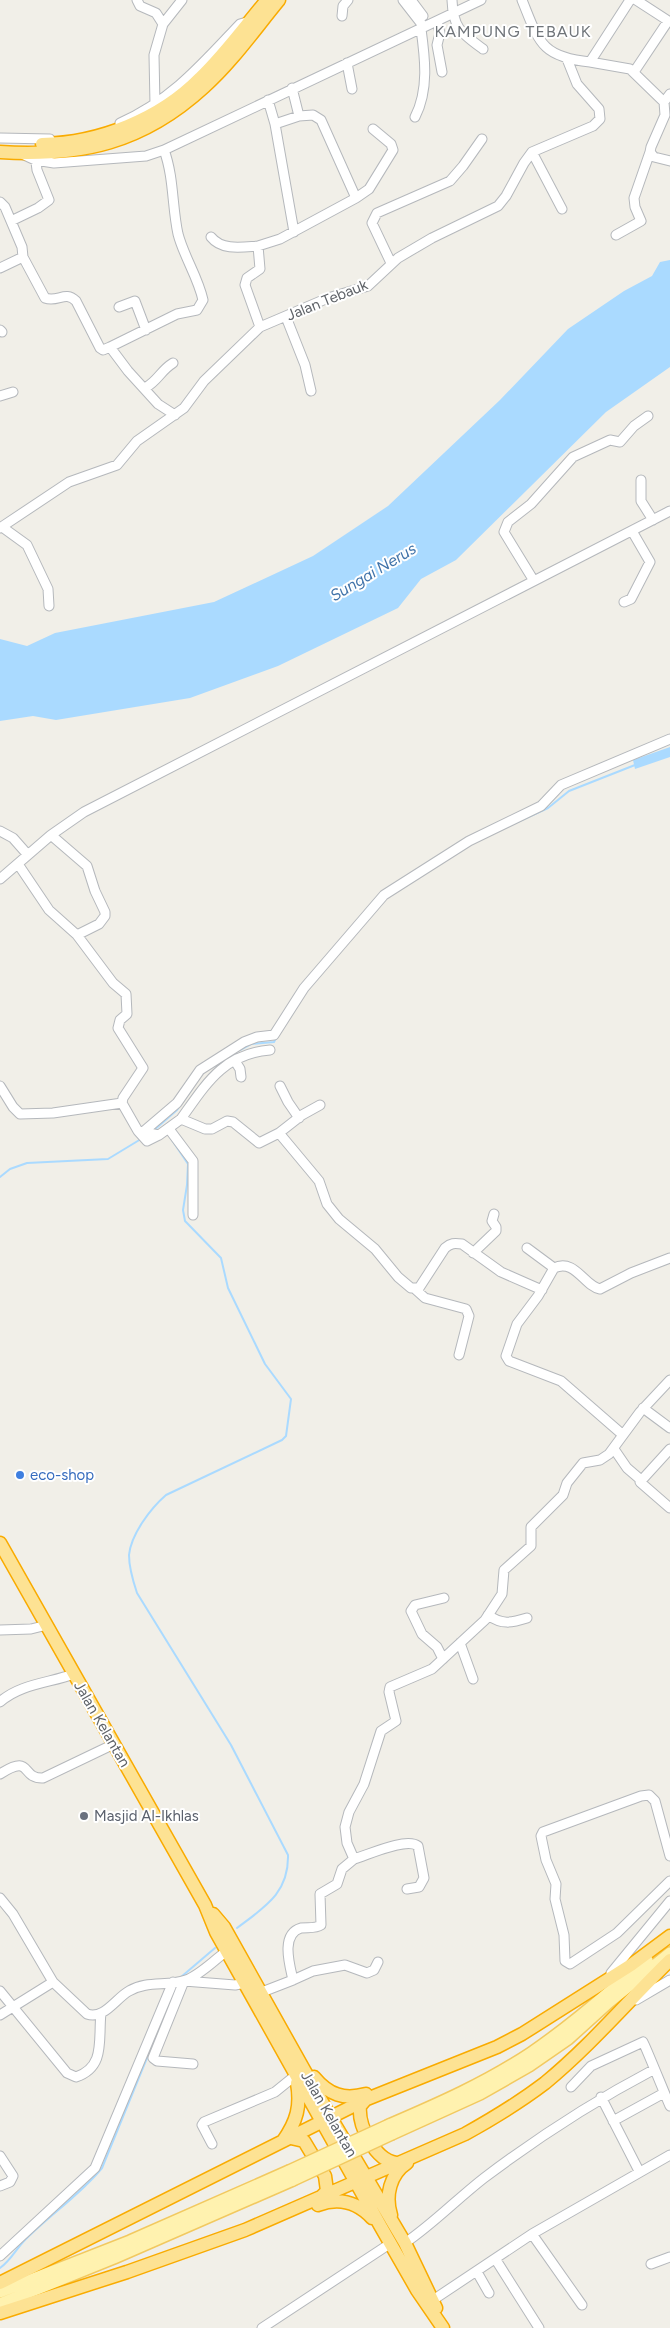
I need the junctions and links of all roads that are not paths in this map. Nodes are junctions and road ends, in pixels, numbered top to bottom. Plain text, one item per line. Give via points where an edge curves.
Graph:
1 (137, 0) edge
2 (182, 0) edge
3 (267, 0) edge
4 (279, 0) edge
5 (348, 0) edge
6 (403, 0) edge
7 (412, 0) edge
8 (452, 0) edge
9 (481, 0) edge
10 (522, 0) edge
11 (630, 0) edge
12 (636, 0) edge
13 (417, 12) junction
14 (452, 14) junction
15 (342, 16) dead end
16 (250, 21) junction
17 (669, 22) edge
18 (163, 24) junction
19 (430, 24) junction
20 (410, 34) junction
21 (482, 49) dead end
22 (567, 59) junction
23 (590, 62) junction
24 (347, 63) junction
25 (442, 72) dead end
26 (634, 72) junction
27 (292, 88) junction
28 (352, 89) dead end
29 (670, 94) edge
30 (268, 100) junction
31 (664, 102) junction
32 (155, 105) junction
33 (299, 116) junction
34 (415, 116) dead end
35 (275, 124) junction
36 (372, 129) dead end
37 (0, 138) edge
38 (482, 139) dead end
39 (0, 143) edge
40 (164, 150) junction
41 (0, 152) edge
42 (532, 152) junction
43 (650, 152) junction
44 (35, 156) junction
45 (670, 160) edge
46 (356, 198) junction
47 (0, 202) edge
48 (562, 209) dead end
49 (11, 221) junction
50 (294, 232) junction
51 (616, 235) dead end
52 (211, 237) dead end
53 (258, 246) junction
54 (23, 257) junction
55 (391, 264) junction
56 (0, 268) edge
57 (119, 307) dead end
58 (286, 317) junction
59 (260, 327) junction
60 (146, 330) junction
61 (110, 347) junction
62 (173, 363) dead end
63 (145, 388) junction
64 (311, 391) dead end
65 (13, 392) dead end
66 (0, 396) edge
67 (175, 415) junction
68 (648, 416) dead end
69 (641, 480) dead end
70 (670, 511) edge
71 (653, 520) junction
72 (1, 528) edge
73 (632, 531) junction
74 (534, 581) junction
75 (624, 602) dead end
76 (49, 606) dead end
77 (670, 739) edge
78 (0, 831) edge
79 (51, 835) junction
80 (28, 855) junction
81 (18, 864) junction
82 (0, 879) edge
83 (76, 935) junction
84 (270, 1050) dead end
85 (235, 1061) junction
86 (241, 1077) dead end
87 (0, 1086) edge
88 (280, 1086) dead end
89 (122, 1103) junction
90 (320, 1105) dead end
91 (299, 1118) junction
92 (181, 1119) junction
93 (169, 1129) junction
94 (279, 1133) junction
95 (147, 1134) junction
96 (494, 1214) dead end
97 (193, 1215) dead end
98 (527, 1248) dead end
99 (473, 1253) junction
100 (670, 1258) edge
101 (554, 1268) junction
102 (415, 1289) junction
103 (542, 1290) junction
104 (460, 1355) dead end
105 (670, 1380) edge
106 (643, 1408) junction
107 (670, 1428) edge
108 (623, 1435) junction
109 (670, 1448) edge
110 (614, 1449) junction
111 (641, 1480) junction
112 (670, 1508) edge
113 (0, 1543) edge
114 (444, 1598) dead end
115 (488, 1615) junction
116 (527, 1618) dead end
117 (47, 1625) junction
118 (0, 1630) edge
119 (460, 1643) junction
120 (443, 1659) junction
121 (74, 1674) junction
122 (473, 1679) dead end
123 (0, 1702) edge
124 (114, 1744) junction
125 (0, 1774) edge
126 (670, 1856) edge
127 (354, 1859) junction
128 (670, 1881) edge
129 (408, 1889) dead end
130 (0, 1898) edge
131 (670, 1901) edge
132 (205, 1904) junction
133 (670, 1936) edge
134 (670, 1940) edge
135 (227, 1951) junction
136 (670, 1953) edge
137 (670, 1960) edge
138 (378, 1962) dead end
139 (293, 1980) junction
140 (670, 1980) edge
141 (184, 1981) junction
142 (53, 1982) junction
143 (173, 1982) junction
144 (245, 1983) junction
145 (595, 1988) junction
146 (0, 1991) edge
147 (262, 1992) junction
148 (12, 2006) junction
149 (101, 2013) junction
150 (0, 2016) edge
151 (593, 2038) junction
152 (295, 2054) junction
153 (193, 2064) dead end
154 (653, 2070) junction
155 (296, 2075) junction
156 (571, 2087) dead end
157 (388, 2089) junction
158 (664, 2093) junction
159 (601, 2097) junction
160 (366, 2099) junction
161 (670, 2106) edge
162 (326, 2120) junction
163 (613, 2122) junction
164 (390, 2130) junction
165 (287, 2139) junction
166 (212, 2144) dead end
167 (433, 2147) junction
168 (670, 2155) edge
169 (0, 2156) edge
170 (396, 2163) junction
171 (639, 2171) junction
172 (291, 2175) junction
173 (360, 2179) junction
174 (0, 2186) edge
175 (319, 2198) junction
176 (270, 2220) junction
177 (381, 2227) junction
178 (532, 2234) junction
179 (399, 2240) junction
180 (0, 2256) edge
181 (670, 2258) edge
182 (496, 2260) junction
183 (651, 2264) dead end
184 (477, 2272) junction
185 (0, 2283) edge
186 (0, 2292) edge
187 (489, 2293) dead end
188 (433, 2300) junction
189 (0, 2304) edge
190 (582, 2305) dead end
191 (0, 2313) edge
192 (262, 2328) edge
193 (443, 2328) edge
194 (539, 2328) edge

1 - 18 street via 140,6 156,13
2 - 18 street
3 - 16 highway
4 - 44 highway via 211,80 171,114 100,146
5 - 15 street via 343,6
6 - 13 street
7 - 13 street
8 - 14 street
9 - 14 street
10 - 22 street via 541,42 556,55
11 - 23 street
12 - 17 street
13 - 19 street
13 - 19 street
13 - 20 street
14 - 19 street
14 - 21 street via 460,33
16 - 32 street via 240,24 187,80
16 - 39 highway via 199,80 160,109 131,125 68,143
17 - 26 street
18 - 32 street via 154,55
19 - 20 street
19 - 25 street via 440,33 437,45
19 - 34 street via 421,105
20 - 24 street
22 - 23 street
22 - 42 street via 577,84 599,109 600,119 593,126
23 - 26 street via 625,67
24 - 27 street
24 - 28 street
26 - 31 street
27 - 30 street
27 - 33 street
29 - 31 street
30 - 35 street
30 - 40 street
31 - 43 street via 665,115
32 - 37 street via 122,122 72,137
33 - 35 street
33 - 46 street via 313,115 321,120
35 - 50 street
36 - 46 street via 394,150 369,189
38 - 55 street via 450,180 377,212 372,223
40 - 44 street via 146,156 54,163
40 - 60 street via 179,235 203,300 197,310 177,314
41 - 44 highway
42 - 48 street
42 - 55 street, Jalan Tebauk via 498,206 432,238
43 - 45 street via 654,157
43 - 51 street via 634,198 641,221
44 - 49 street via 49,200
46 - 50 street
47 - 49 street
49 - 54 street
50 - 53 street
52 - 53 street via 232,247
53 - 59 street via 260,269 247,278 245,285
54 - 56 street
54 - 61 street via 45,298 72,296 100,348
55 - 58 street, Jalan Tebauk via 368,286 328,298
57 - 60 street via 135,301
58 - 59 street, Jalan Tebauk
58 - 64 street via 305,365
59 - 67 street, Jalan Tebauk via 204,381
60 - 61 street
61 - 63 street
62 - 63 street via 163,369 158,381
63 - 67 street via 158,404
65 - 66 street
67 - 72 street, Jalan Tebauk via 137,441 117,465 69,482
68 - 74 street via 620,442 610,440 573,457 531,504 505,525 504,532
69 - 71 street via 641,501
70 - 71 street
71 - 73 street
72 - 76 street via 27,545 48,589
73 - 74 street
73 - 75 street via 650,562 631,599
74 - 79 street via 139,783 84,812
77 - 95 street via 561,785 546,803 469,841 384,895 304,988 274,1035 244,1042 200,1070 177,1104
78 - 80 street via 13,838
79 - 80 street
79 - 83 street via 87,866 105,912 99,924
80 - 81 street
81 - 82 street
81 - 83 street via 53,914
83 - 89 street via 113,983 126,994 127,1014 120,1020 118,1028 143,1068
84 - 85 street via 255,1051
85 - 86 street
85 - 92 street via 210,1077
87 - 89 street via 20,1114
88 - 91 street
89 - 95 street
90 - 91 street
91 - 94 street
92 - 93 street
92 - 94 street via 205,1130 227,1121 233,1122 260,1143
93 - 95 street
93 - 97 street via 192,1161
94 - 102 street via 319,1182 327,1204 339,1218
96 - 99 street via 492,1221 496,1232
98 - 101 street
99 - 102 street via 462,1244 450,1244 423,1284
99 - 103 street via 502,1272
100 - 101 street via 600,1289 576,1270
101 - 103 street
102 - 104 street via 425,1298 466,1309 469,1316
103 - 108 street via 517,1324 506,1359 561,1380
105 - 106 street
106 - 107 street
106 - 108 street
108 - 110 street
109 - 111 street
110 - 111 street via 627,1468
110 - 115 street via 600,1460 583,1463 567,1483 563,1495 531,1528 531,1546 504,1570 502,1594
111 - 112 street via 642,1485
113 - 117 highway, Jalan Kelantan
114 - 120 street via 415,1605 411,1611 422,1634 437,1647
115 - 116 street via 502,1623
115 - 119 street
117 - 118 street
117 - 121 highway, Jalan Kelantan
119 - 120 street
119 - 122 street
120 - 127 street via 432,1669 390,1687 396,1721 381,1732 364,1784 345,1826 346,1843
121 - 123 street via 25,1687 10,1693
121 - 124 highway, Jalan Kelantan
124 - 125 street via 43,1778 15,1764
124 - 132 highway, Jalan Kelantan
126 - 128 street via 655,1801 649,1795 543,1832 546,1860 556,1884 555,1899 564,1935 565,1962 570,1964 617,1933
127 - 129 street via 400,1843 415,1844 424,1878 419,1887
127 - 139 street via 342,1869 337,1884 320,1894 321,1925 301,1928 291,1936 288,1956
130 - 142 street
131 - 145 street via 621,1963
132 - 135 highway, Jalan Kelantan
132 - 147 highway, Jalan Kelantan via 224,1927
133 - 145 highway
134 - 164 main road via 564,2029 529,2054 473,2088
135 - 141 street
135 - 144 highway, Jalan Kelantan
136 - 164 main road via 568,2039 529,2066 480,2094
137 - 151 highway
138 - 139 street via 374,1970 366,1973 345,1965 313,1971
139 - 147 street
140 - 151 street via 640,1997
141 - 143 street
141 - 144 street
141 - 153 street via 153,2058
142 - 148 street
142 - 149 street via 87,2014
143 - 149 street via 140,1985
143 - 180 street via 95,2168
144 - 155 highway, Jalan Kelantan
145 - 157 highway via 497,2047
146 - 148 street
147 - 152 highway, Jalan Kelantan
148 - 149 street via 67,2073 76,2077 92,2068 97,2060
148 - 150 street
151 - 167 highway via 516,2104 465,2134
152 - 157 highway via 321,2086 332,2094 346,2098
152 - 162 highway, Jalan Kelantan
154 - 156 street via 646,2046 640,2042 592,2066
154 - 158 street
154 - 159 street
155 - 162 highway, Jalan Kelantan
155 - 165 highway via 300,2106
155 - 166 street via 274,2092 204,2122 202,2125
157 - 160 highway
158 - 161 street
158 - 163 street
159 - 163 street
159 - 179 street via 488,2175 433,2223
160 - 162 highway
160 - 170 highway via 360,2106 361,2122 383,2159
162 - 165 highway
162 - 173 highway, Jalan Kelantan
163 - 171 street
164 - 172 main road, bridge
165 - 175 highway via 304,2141 325,2176 327,2191
165 - 185 highway
167 - 170 highway
167 - 179 highway via 399,2168 392,2180 388,2195 390,2213
168 - 171 street
169 - 174 street via 13,2176 10,2182
170 - 173 highway
171 - 178 street
172 - 186 main road
172 - 189 main road via 114,2258
173 - 175 highway
173 - 177 highway, Jalan Kelantan
173 - 179 highway, Jalan Kelantan
175 - 176 highway
176 - 177 highway via 334,2200 354,2203
176 - 191 highway via 127,2272
177 - 179 highway, Jalan Kelantan
178 - 182 street
178 - 190 street
179 - 188 highway, Jalan Kelantan
179 - 192 street
179 - 193 highway, Jalan Kelantan via 417,2290
181 - 183 street
182 - 184 street
182 - 194 street
184 - 187 street
184 - 188 street
188 - 193 highway, Jalan Kelantan

